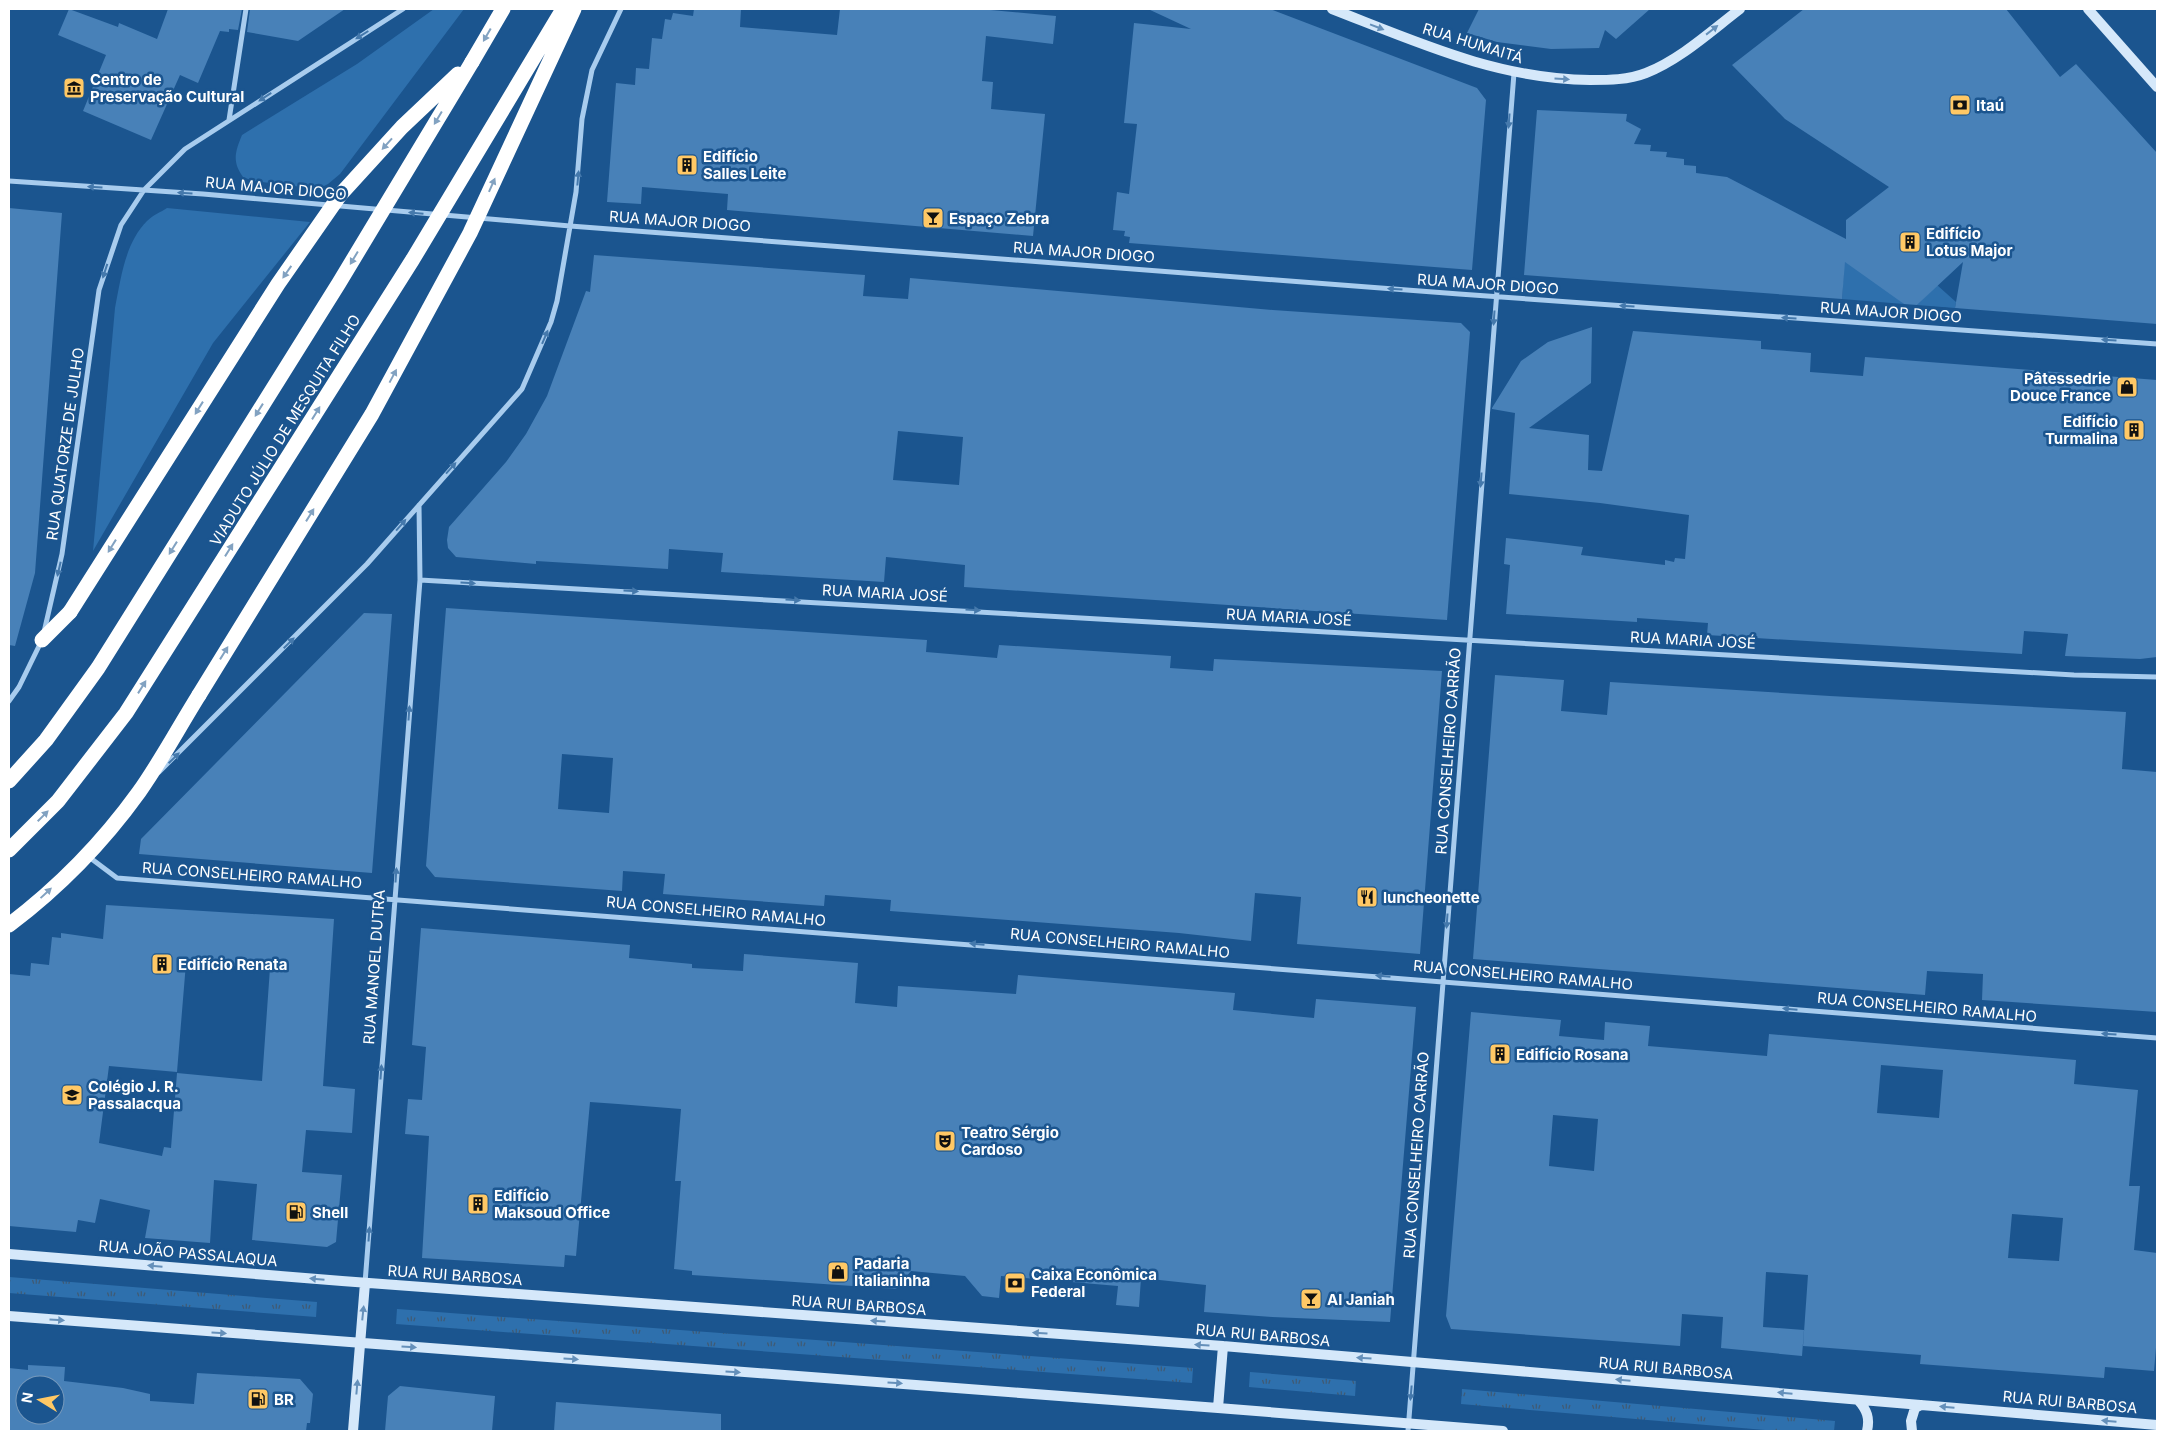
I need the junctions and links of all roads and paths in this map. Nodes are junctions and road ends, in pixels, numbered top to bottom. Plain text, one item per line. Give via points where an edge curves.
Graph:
1 (246, 9) edge
2 (404, 9) edge
3 (503, 9) edge
4 (563, 9) edge
5 (574, 9) edge
6 (622, 9) edge
7 (1332, 9) edge
8 (1740, 9) edge
9 (2088, 9) edge
10 (472, 62) junction
11 (1514, 73) junction
12 (2157, 87) edge
13 (229, 120) junction
14 (9, 181) edge
15 (144, 190) junction
16 (570, 226) junction
17 (1495, 297) junction
18 (2157, 344) edge
19 (419, 504) junction
20 (420, 580) junction
21 (42, 640) junction
22 (1469, 640) junction
23 (2157, 677) edge
24 (9, 701) edge
25 (9, 781) edge
26 (139, 792) junction
27 (9, 850) edge
28 (87, 856) junction
29 (395, 898) junction
30 (9, 924) edge
31 (1442, 981) junction
32 (2157, 1038) edge
33 (9, 1254) edge
34 (365, 1283) junction
35 (9, 1316) edge
36 (360, 1344) junction
37 (1223, 1346) junction
38 (1413, 1362) junction
39 (1858, 1400) junction
40 (1921, 1405) junction
41 (1218, 1408) junction
42 (2157, 1425) edge
43 (1408, 1427) edge
44 (353, 1431) edge
45 (1503, 1431) edge
46 (1867, 1431) edge
47 (1912, 1431) edge

1 - 13 street
2 -> 13 street, RUA QUATORZE DE JULHO
3 -> 10 highway
27 -> 4 highway, VIADUTO JÚLIO DE MESQUITA FILHO, bridge via 58,801 126,713 414,259
26 -> 5 highway, bridge via 372,414 470,233
16 -> 6 street via 582,119 592,70
7 -> 11 main road, RUA HUMAITÁ via 1435,49
11 -> 8 main road, RUA HUMAITÁ via 1561,80 1623,79 1646,73 1684,52
9 - 12 main road
10 -> 21 highway, bridge via 402,127 340,195 278,284 70,612
10 -> 25 highway, bridge via 339,283 98,668 46,740
11 -> 17 street, RUA CONSELHEIRO CARRÃO
13 - 15 street, RUA QUATORZE DE JULHO via 185,150
15 -> 14 street, RUA MAJOR DIOGO
16 -> 15 street, RUA MAJOR DIOGO
15 -> 21 street, RUA QUATORZE DE JULHO via 121,225 99,290 62,554
17 -> 16 street, RUA MAJOR DIOGO
19 -> 16 street via 522,388 551,322
18 -> 17 street, RUA MAJOR DIOGO
17 -> 22 street, RUA CONSELHEIRO CARRÃO
19 - 20 street, RUA MANOEL DUTRA
26 -> 19 street via 367,564
20 -> 22 street, RUA MARIA JOSÉ
29 -> 20 street, RUA MANOEL DUTRA
21 - 24 street, RUA QUATORZE DE JULHO via 19,688
22 - 23 street, RUA MARIA JOSÉ
22 -> 31 street, RUA CONSELHEIRO CARRÃO
26 - 28 highway
28 - 29 street, RUA CONSELHEIRO RAMALHO via 117,878
30 -> 28 highway
31 -> 29 street, RUA CONSELHEIRO RAMALHO
34 -> 29 street, RUA MANOEL DUTRA
32 -> 31 street, RUA CONSELHEIRO RAMALHO
31 - 38 street, RUA CONSELHEIRO CARRÃO
34 -> 33 main road, RUA JOÃO PASSALAQUA
36 -> 34 main road, RUA MANOEL DUTRA
37 -> 34 main road, RUA RUI BARBOSA
35 -> 36 main road
36 -> 41 main road
44 -> 36 main road, RUA MANOEL DUTRA
38 -> 37 main road, RUA RUI BARBOSA
37 - 41 main road
39 -> 38 main road, RUA RUI BARBOSA
38 -> 43 street, RUA CONSELHEIRO CARRÃO
39 - 40 main road, RUA RUI BARBOSA
39 - 46 main road via 1866,1408 1869,1418
42 -> 40 main road, RUA RUI BARBOSA
40 - 47 main road via 1915,1408
41 - 43 main road
43 - 45 main road

